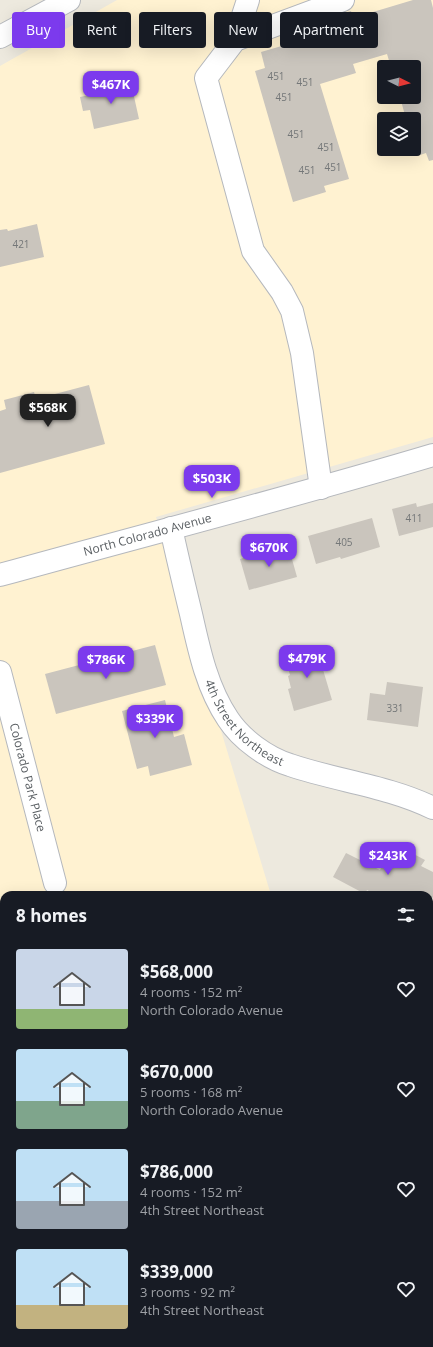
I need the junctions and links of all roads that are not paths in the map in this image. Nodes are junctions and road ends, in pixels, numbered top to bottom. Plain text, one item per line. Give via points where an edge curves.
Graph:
1 (69, 0) edge
2 (248, 0) edge
3 (343, 0) edge
4 (244, 12) edge
5 (272, 26) edge
6 (0, 37) edge
7 (229, 48) edge
8 (433, 455) edge
9 (321, 488) junction
10 (171, 528) junction
11 (0, 575) edge
12 (0, 672) edge
13 (433, 808) edge
14 (55, 883) dead end

1 - 6 street
2 - 4 street
3 - 5 street
7 - 9 street via 206,78 253,251 292,311 302,353
8 - 9 street, North Colorado Avenue
9 - 10 street, North Colorado Avenue
10 - 11 street, North Colorado Avenue
10 - 13 street, 4th Street Northeast via 198,647 212,690 228,719 242,736 266,754 289,765 410,798
12 - 14 street, Colorado Park Place

